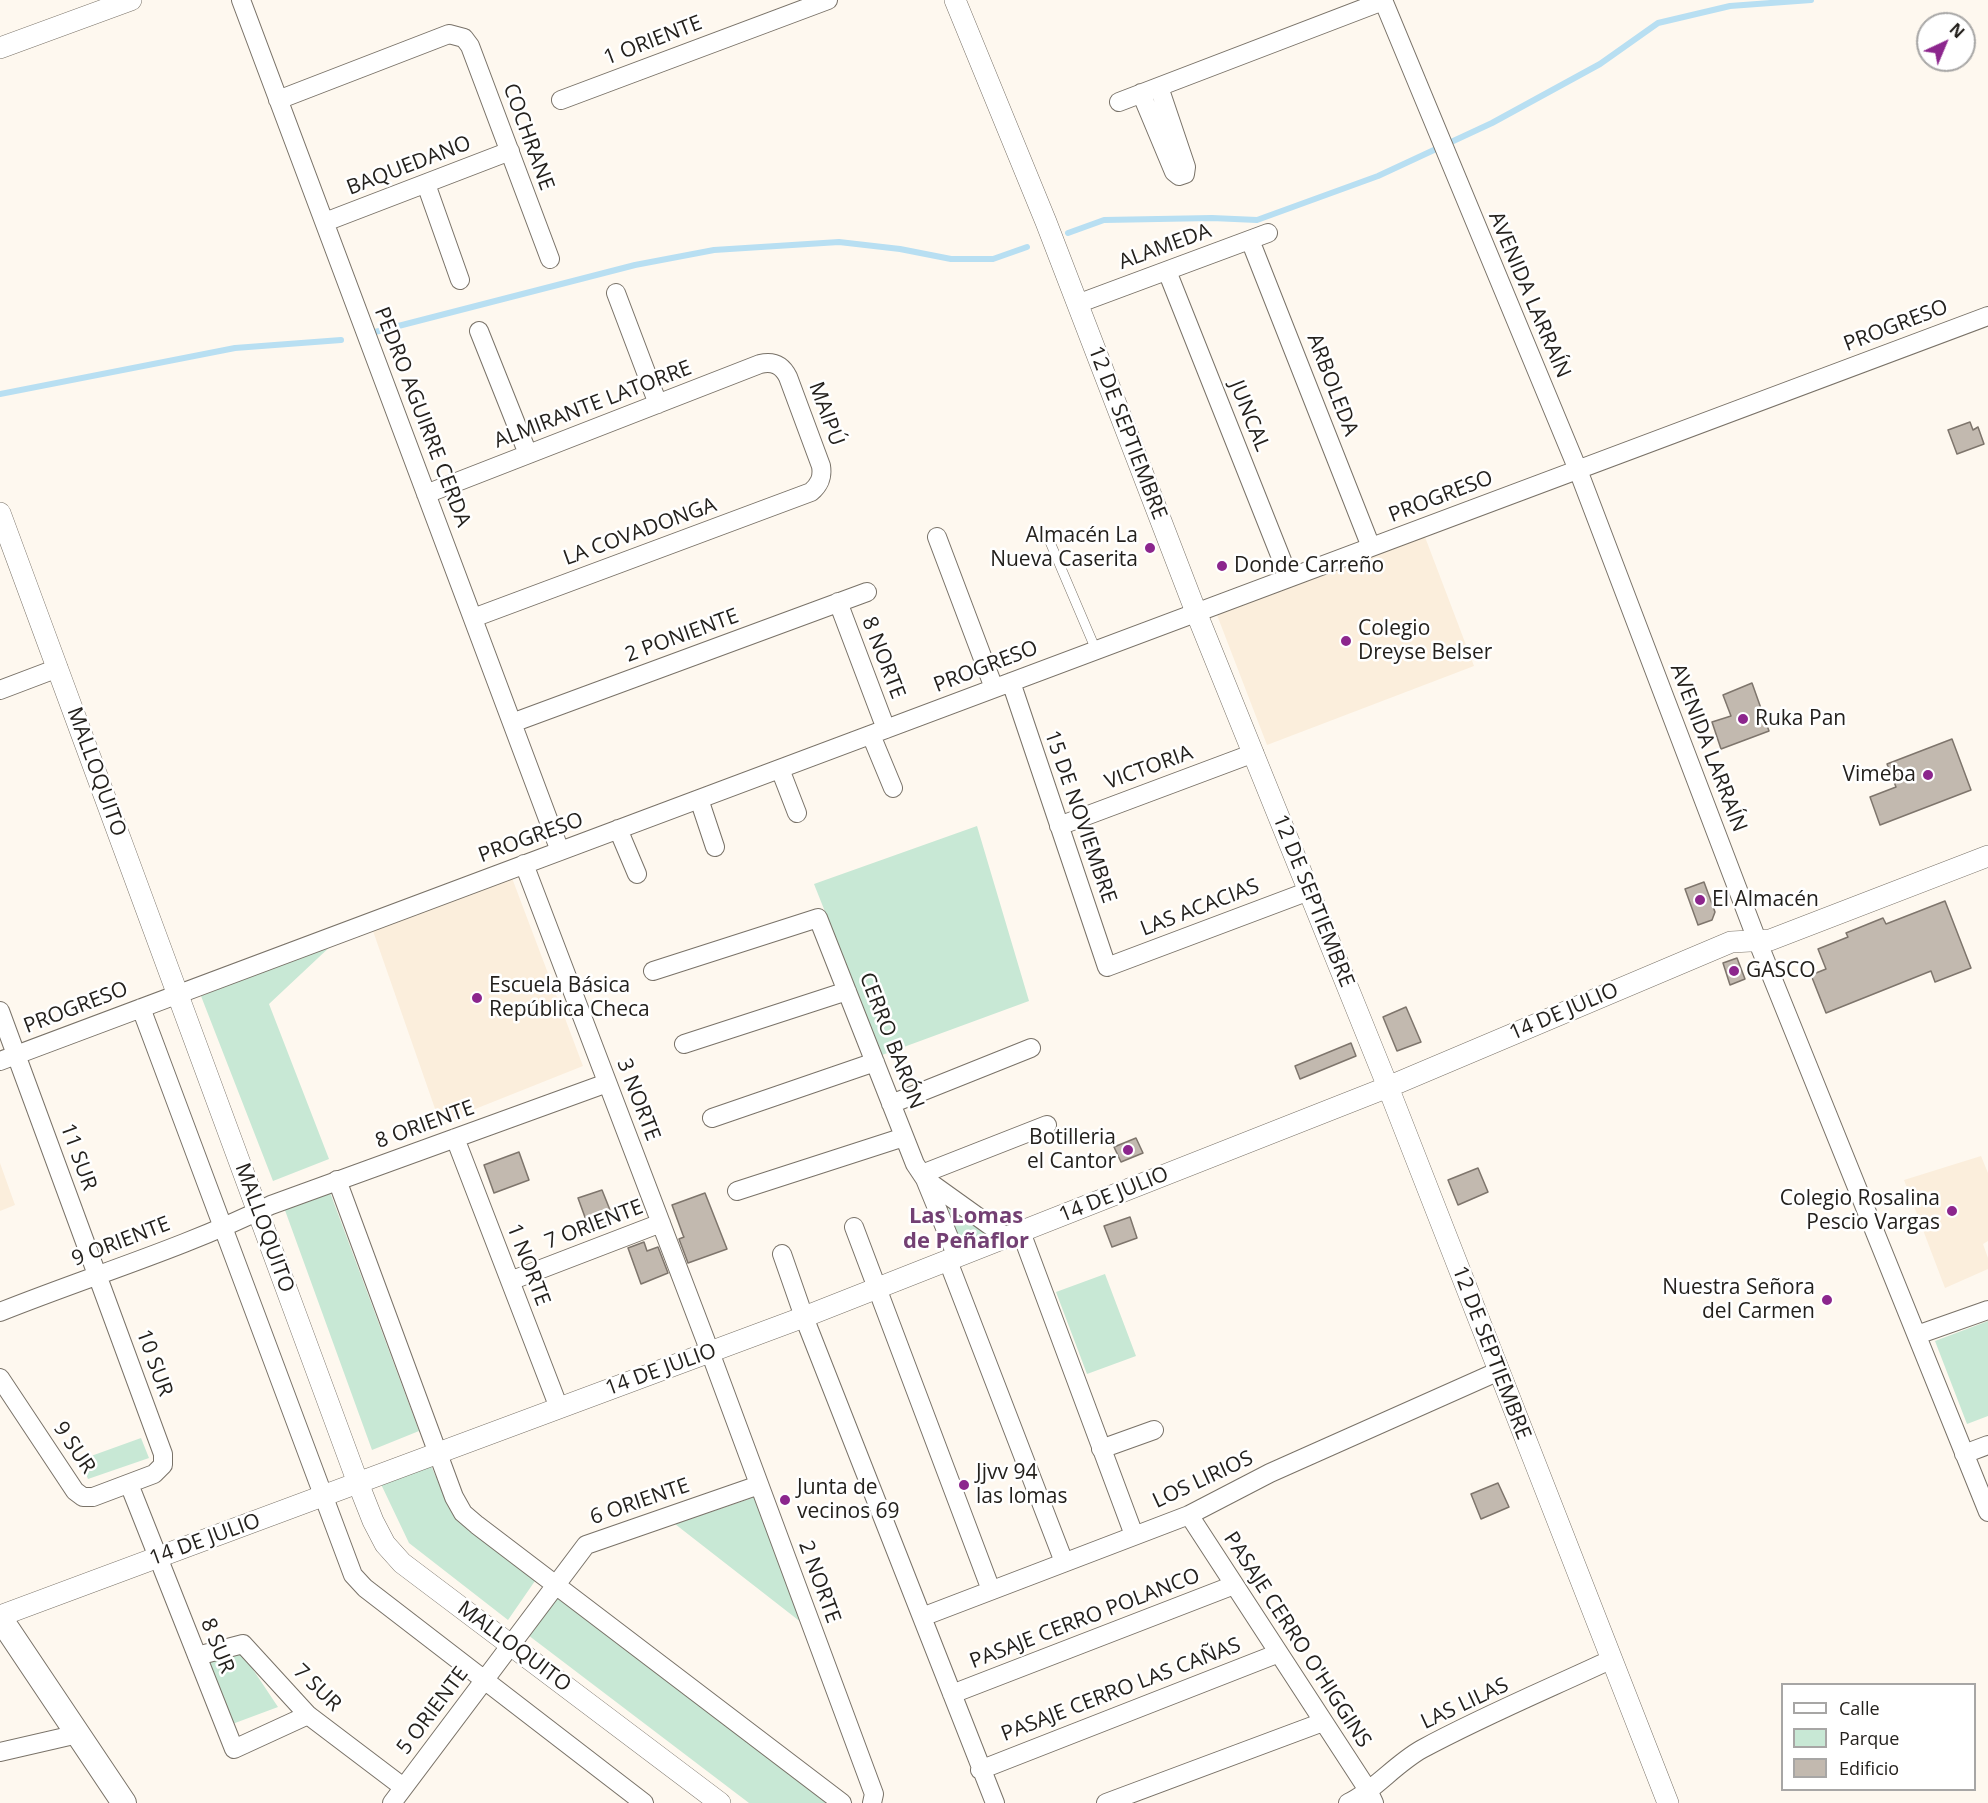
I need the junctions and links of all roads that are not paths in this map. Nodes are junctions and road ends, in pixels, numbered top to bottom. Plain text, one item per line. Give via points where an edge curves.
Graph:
1 (131, 0) edge
2 (241, 0) edge
3 (828, 0) edge
4 (955, 0) edge
5 (1383, 0) edge
6 (0, 48) edge
7 (1159, 87) junction
8 (1141, 93) junction
9 (278, 100) junction
10 (561, 100) dead end
11 (1119, 102) dead end
12 (510, 151) junction
13 (426, 183) junction
14 (325, 222) junction
15 (1268, 233) dead end
16 (1250, 240) junction
17 (549, 259) dead end
18 (1167, 271) junction
19 (460, 280) dead end
20 (616, 293) dead end
21 (1077, 304) junction
22 (1988, 316) edge
23 (479, 331) dead end
24 (777, 364) joint
25 (658, 404) junction
26 (528, 454) junction
27 (1578, 470) junction
28 (819, 483) joint
29 (426, 494) junction
30 (0, 513) edge
31 (1047, 535) dead end
32 (938, 537) dead end
33 (1371, 547) junction
34 (1289, 578) junction
35 (867, 592) dead end
36 (838, 602) junction
37 (1196, 612) junction
38 (473, 618) junction
39 (1096, 650) junction
40 (57, 668) junction
41 (1002, 685) junction
42 (0, 690) edge
43 (512, 723) junction
44 (879, 732) junction
45 (1254, 753) junction
46 (780, 768) junction
47 (892, 788) dead end
48 (699, 798) junction
49 (797, 813) dead end
50 (1059, 825) junction
51 (618, 829) junction
52 (715, 847) dead end
53 (560, 851) junction
54 (1988, 856) edge
55 (524, 864) junction
56 (637, 874) dead end
57 (1310, 891) junction
58 (1757, 940) junction
59 (1107, 967) joint
60 (653, 971) dead end
61 (847, 991) junction
62 (178, 994) junction
63 (141, 1008) junction
64 (0, 1011) edge
65 (684, 1044) dead end
66 (1031, 1048) dead end
67 (8, 1058) edge
68 (875, 1062) junction
69 (607, 1083) junction
70 (1388, 1087) junction
71 (891, 1104) junction
72 (711, 1118) dead end
73 (1047, 1125) dead end
74 (904, 1137) junction
75 (455, 1138) junction
76 (923, 1176) junction
77 (337, 1180) junction
78 (736, 1191) dead end
79 (258, 1211) junction
80 (661, 1223) junction
81 (223, 1226) junction
82 (854, 1227) dead end
83 (1013, 1235) junction
84 (782, 1254) dead end
85 (952, 1259) junction
86 (98, 1276) junction
87 (510, 1281) junction
88 (878, 1288) junction
89 (1988, 1310) edge
90 (0, 1312) edge
91 (804, 1317) junction
92 (1917, 1335) junction
93 (710, 1352) junction
94 (1499, 1371) junction
95 (0, 1378) edge
96 (559, 1408) junction
97 (1154, 1430) dead end
98 (1988, 1445) edge
99 (1101, 1449) junction
100 (439, 1453) junction
101 (1965, 1454) junction
102 (163, 1465) joint
103 (358, 1483) junction
104 (129, 1484) junction
105 (759, 1485) junction
106 (324, 1496) junction
107 (1988, 1512) edge
108 (1189, 1515) junction
109 (1134, 1536) junction
110 (158, 1557) junction
111 (1064, 1562) junction
112 (556, 1585) junction
113 (1234, 1585) junction
114 (991, 1590) junction
115 (0, 1617) edge
116 (922, 1617) junction
117 (511, 1645) junction
118 (1279, 1653) junction
119 (197, 1656) junction
120 (1610, 1660) junction
121 (484, 1680) junction
122 (952, 1694) junction
123 (308, 1715) junction
124 (1323, 1722) junction
125 (78, 1734) junction
126 (0, 1752) edge
127 (980, 1770) junction
128 (404, 1787) junction
129 (1371, 1797) edge
130 (873, 1799) edge
131 (124, 1803) edge
132 (392, 1803) edge
133 (644, 1803) edge
134 (720, 1803) edge
135 (842, 1803) edge
136 (995, 1803) edge
137 (1106, 1803) edge
138 (1348, 1803) edge
139 (1668, 1803) edge

1 - 6 street
2 - 9 street, PEDRO AGUIRRE CERDA
3 - 10 street, 1 ORIENTE
4 - 21 street, 12 DE SEPTIEMBRE
5 - 7 street
5 - 27 street, AVENIDA LARRAÍN
7 - 8 street
7 - 8 street via 1186,167 1182,176 1174,172
8 - 11 street
9 - 12 street, COCHRANE via 444,36 459,35 471,46
9 - 14 street, PEDRO AGUIRRE CERDA
12 - 13 street, BAQUEDANO
12 - 17 street, COCHRANE
13 - 14 street, BAQUEDANO
13 - 19 street
14 - 29 street, PEDRO AGUIRRE CERDA
15 - 16 street, ALAMEDA
16 - 18 street, ALAMEDA
16 - 33 street, ARBOLEDA
18 - 21 street, ALAMEDA
18 - 34 street, JUNCAL
20 - 25 street
21 - 37 street, 12 DE SEPTIEMBRE
22 - 27 street, PROGRESO
23 - 26 street
24 - 25 street, ALMIRANTE LATORRE via 760,364
24 - 28 street, MAIPÚ via 788,377 821,466
25 - 26 street, ALMIRANTE LATORRE
26 - 29 street, ALMIRANTE LATORRE
27 - 33 street, PROGRESO
27 - 58 street, AVENIDA LARRAÍN
28 - 38 street, LA COVADONGA via 811,492
29 - 38 street, PEDRO AGUIRRE CERDA
30 - 40 street, MALLOQUITO
31 - 39 lane
32 - 41 street, 15 DE NOVIEMBRE
33 - 34 street, PROGRESO
34 - 37 street, PROGRESO
35 - 36 street, 2 PONIENTE
36 - 43 street, 2 PONIENTE
36 - 44 street, 8 NORTE
37 - 39 street, PROGRESO
37 - 45 street, 12 DE SEPTIEMBRE
38 - 43 street, PEDRO AGUIRRE CERDA
39 - 41 street, PROGRESO
40 - 42 street
40 - 62 street, MALLOQUITO
41 - 44 street, PROGRESO
41 - 50 street, 15 DE NOVIEMBRE
43 - 53 street, PEDRO AGUIRRE CERDA
44 - 46 street, PROGRESO
44 - 47 street, 8 NORTE
45 - 50 street, VICTORIA
45 - 57 street, 12 DE SEPTIEMBRE
46 - 48 street, PROGRESO
46 - 49 street
48 - 51 street, PROGRESO
48 - 52 street
50 - 59 street, 15 DE NOVIEMBRE
51 - 53 street, PROGRESO
51 - 56 street
53 - 55 street, PROGRESO
54 - 58 street, 14 DE JULIO via 1770,940
55 - 62 street, PROGRESO
55 - 69 street, 3 NORTE
57 - 59 street, LAS ACACIAS
57 - 70 street, 12 DE SEPTIEMBRE
58 - 70 street, 14 DE JULIO via 1731,942
58 - 92 street, AVENIDA LARRAÍN
60 - 61 street, CERRO BARÓN via 818,918
61 - 65 street
61 - 68 street, CERRO BARÓN
62 - 63 street, PROGRESO
62 - 79 street, MALLOQUITO
63 - 67 street, PROGRESO
63 - 81 street
64 - 67 street, 11 SUR
66 - 71 street
67 - 86 street, 11 SUR
68 - 71 street, CERRO BARÓN
68 - 72 street
69 - 75 street, 8 ORIENTE
69 - 80 street, 3 NORTE
70 - 83 street, 14 DE JULIO
70 - 94 street, 12 DE SEPTIEMBRE
71 - 74 street, CERRO BARÓN
73 - 76 street
74 - 76 street, CERRO BARÓN
74 - 78 street
75 - 77 street, 8 ORIENTE
75 - 87 street, 1 NORTE
76 - 83 street, CERRO BARÓN
76 - 85 street, CERRO BARÓN
77 - 79 street, 8 ORIENTE
77 - 100 street
79 - 81 street, 9 ORIENTE
79 - 103 street, MALLOQUITO
80 - 87 street, 7 ORIENTE
80 - 93 street, 3 NORTE
81 - 86 street, 9 ORIENTE
81 - 106 street
82 - 88 street
83 - 85 street, 14 DE JULIO
83 - 99 street
84 - 91 street
85 - 88 street, 14 DE JULIO
85 - 111 street, CERRO BARÓN
86 - 90 street, 9 ORIENTE
86 - 102 street, 10 SUR via 163,1454
87 - 96 street, 1 NORTE
88 - 91 street, 14 DE JULIO
88 - 114 street
89 - 92 street
91 - 93 street, 14 DE JULIO
91 - 116 street
92 - 101 street, AVENIDA LARRAÍN
93 - 96 street, 14 DE JULIO
93 - 105 street, 2 NORTE
94 - 108 street, LOS LIRIOS via 1270,1473
94 - 120 street, 12 DE SEPTIEMBRE
95 - 104 street, 9 SUR via 79,1495 88,1498
96 - 100 street, 14 DE JULIO
97 - 99 street
98 - 101 street
99 - 109 street
100 - 103 street, 14 DE JULIO
100 - 112 street via 454,1497 469,1520
101 - 107 street, AVENIDA LARRAÍN
102 - 104 street, 9 SUR via 154,1474
103 - 106 street, 14 DE JULIO
103 - 117 street, MALLOQUITO via 385,1544 402,1563
104 - 110 street, 8 SUR
105 - 112 street, 6 ORIENTE via 586,1545
105 - 130 street, 2 NORTE
106 - 110 street, 14 DE JULIO
106 - 121 street via 353,1575 361,1585
108 - 109 street, LOS LIRIOS
108 - 113 street, PASAJE CERRO O'HIGGINS
109 - 111 street, LOS LIRIOS
110 - 115 street, 14 DE JULIO
110 - 119 street, 8 SUR
111 - 114 street, LOS LIRIOS
112 - 117 street, 6 ORIENTE
112 - 135 street
113 - 118 street, PASAJE CERRO O'HIGGINS
113 - 122 street, PASAJE CERRO POLANCO
114 - 116 street, LOS LIRIOS
115 - 125 main road
116 - 122 street
117 - 121 street, 5 ORIENTE
117 - 134 street, MALLOQUITO
118 - 124 street, PASAJE CERRO O'HIGGINS
118 - 127 street, PASAJE CERRO LAS CAÑAS
119 - 123 street, 7 SUR via 243,1644
119 - 123 street, 8 SUR via 234,1749
120 - 129 street, LAS LILAS via 1422,1749 1388,1772
120 - 139 street, 12 DE SEPTIEMBRE
121 - 128 street, 5 ORIENTE
121 - 133 street
122 - 127 street
123 - 128 street, 7 SUR
124 - 129 street, PASAJE CERRO O'HIGGINS
124 - 137 street
125 - 126 street
125 - 131 main road
127 - 136 street
128 - 132 street, 5 ORIENTE
129 - 138 street, LAS LILAS

